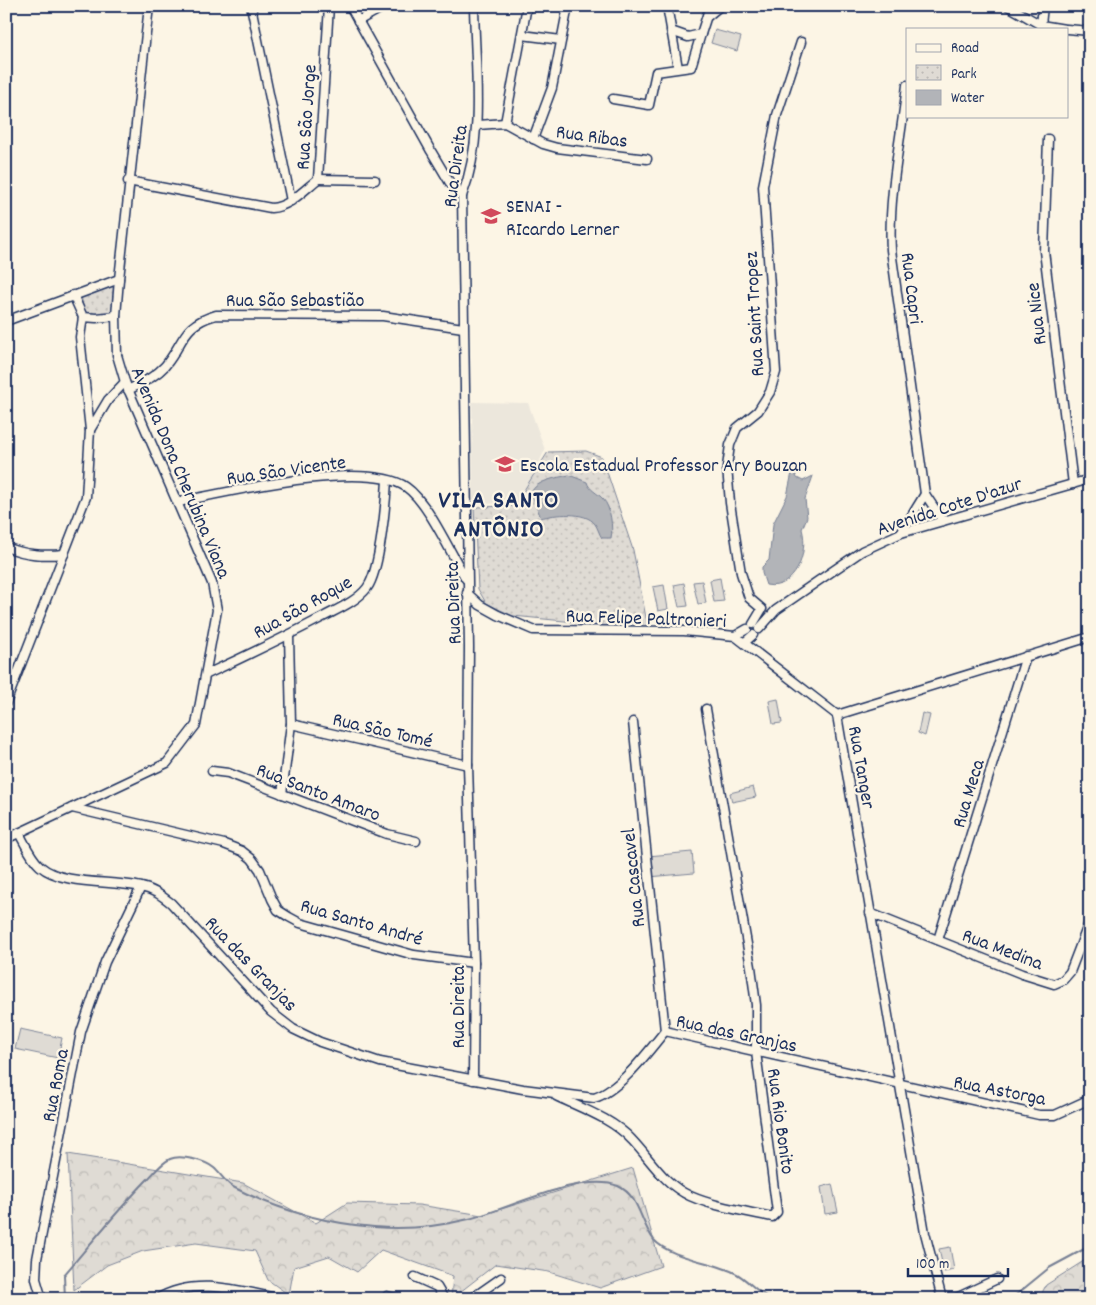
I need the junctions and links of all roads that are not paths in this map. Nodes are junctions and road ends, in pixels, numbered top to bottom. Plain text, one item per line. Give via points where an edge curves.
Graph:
1 (149, 6) edge
2 (251, 6) edge
3 (329, 6) edge
4 (350, 6) edge
5 (385, 6) edge
6 (474, 6) edge
7 (526, 6) edge
8 (568, 6) edge
9 (667, 6) edge
10 (710, 6) edge
11 (720, 6) edge
12 (1008, 6) edge
13 (1043, 6) edge
14 (708, 16) junction
15 (358, 21) junction
16 (1041, 25) junction
17 (1060, 28) edge
18 (1068, 29) edge
19 (672, 31) junction
20 (1090, 31) edge
21 (701, 34) junction
22 (522, 35) junction
23 (561, 40) junction
24 (801, 42) dead end
25 (678, 68) junction
26 (906, 95) edge
27 (613, 99) dead end
28 (505, 123) junction
29 (478, 124) junction
30 (533, 139) junction
31 (1048, 139) dead end
32 (647, 159) dead end
33 (318, 179) junction
34 (375, 180) dead end
35 (128, 181) junction
36 (462, 196) junction
37 (291, 201) junction
38 (119, 278) junction
39 (73, 295) junction
40 (116, 316) junction
41 (83, 317) junction
42 (6, 321) edge
43 (463, 328) junction
44 (125, 382) junction
45 (128, 390) junction
46 (90, 430) junction
47 (1090, 479) edge
48 (387, 480) junction
49 (1073, 484) junction
50 (925, 494) junction
51 (178, 502) junction
52 (943, 521) junction
53 (901, 533) junction
54 (6, 547) edge
55 (64, 554) junction
56 (46, 556) junction
57 (58, 568) junction
58 (467, 580) junction
59 (467, 592) junction
60 (753, 629) junction
61 (289, 635) junction
62 (735, 636) junction
63 (1090, 637) edge
64 (745, 642) junction
65 (1026, 656) junction
66 (207, 674) junction
67 (6, 702) edge
68 (706, 709) dead end
69 (837, 715) junction
70 (633, 722) dead end
71 (291, 724) junction
72 (468, 765) junction
73 (212, 771) dead end
74 (282, 794) junction
75 (72, 808) junction
76 (18, 833) junction
77 (6, 839) edge
78 (416, 841) dead end
79 (141, 886) junction
80 (870, 913) junction
81 (1090, 920) edge
82 (938, 940) junction
83 (474, 963) junction
84 (665, 1032) junction
85 (756, 1052) junction
86 (472, 1080) junction
87 (901, 1085) junction
88 (550, 1093) junction
89 (1090, 1099) edge
90 (415, 1277) dead end
91 (501, 1278) dead end
92 (997, 1279) dead end
93 (387, 1296) dead end
94 (42, 1299) edge
95 (157, 1299) edge
96 (281, 1299) edge
97 (398, 1299) edge
98 (444, 1299) edge
99 (471, 1299) edge
100 (942, 1299) edge
101 (954, 1299) edge

1 - 35 street, Avenida Dona Cherubina Viana
2 - 37 street
3 - 33 street, Rua São Jorge
4 - 15 street
5 - 15 street
6 - 29 street, Rua Direita
7 - 22 street
8 - 23 street
9 - 19 street
10 - 14 street
11 - 14 street
12 - 16 street
13 - 16 street
14 - 21 street
15 - 36 street via 450,183
16 - 17 street
18 - 20 street
19 - 21 street via 688,37
19 - 25 street
21 - 25 street via 691,67
22 - 23 street
22 - 28 street
23 - 30 street via 552,88
24 - 60 street, Rua Saint Tropez via 777,115 763,186 776,372 770,392 758,411 737,428 727,467 741,573 749,598 762,608
25 - 27 street via 656,72 650,105
26 - 50 street, Rua Capri via 890,234
28 - 29 street
28 - 30 street, Rua Ribas
29 - 36 street, Rua Direita via 469,178
30 - 32 street, Rua Ribas via 557,148
31 - 49 street, Rua Nice via 1044,251
33 - 34 street
33 - 37 street, Rua São Jorge
35 - 37 street, Rua São Jorge via 271,208
35 - 38 street, Avenida Dona Cherubina Viana
36 - 43 street, Rua Direita
38 - 39 street
38 - 40 street, Avenida Dona Cherubina Viana
39 - 41 street
39 - 42 street
40 - 41 street
40 - 44 street, Avenida Dona Cherubina Viana via 117,355
41 - 46 street via 80,337
43 - 45 street, Rua São Sebastião via 383,316 216,315 199,320 188,330 165,366 145,382
43 - 58 street, Rua Direita
44 - 45 street, Avenida Dona Cherubina Viana
44 - 46 street via 108,400
45 - 51 street, Avenida Dona Cherubina Viana
46 - 55 street via 86,497
47 - 49 street, Avenida Cote D'azur
48 - 51 street, Rua São Vicente via 368,475 308,479
48 - 58 street, Rua São Vicente via 406,487 426,510
48 - 61 street, Rua São Roque via 386,505 373,576 368,587 343,606
49 - 52 street, Avenida Cote D'azur
50 - 52 street
50 - 53 street
51 - 66 street, Avenida Dona Cherubina Viana via 216,598
52 - 53 street, Avenida Cote D'azur
53 - 60 street, Avenida Cote D'azur via 862,551
54 - 56 street via 24,554
55 - 56 street
55 - 57 street
56 - 57 street
57 - 67 street
58 - 59 street, Rua Direita
59 - 62 street, Rua Felipe Paltronieri via 492,612 533,630 684,631
59 - 72 street, Rua Direita
60 - 62 street
60 - 64 street
61 - 66 street, Rua São Roque
61 - 71 street
62 - 64 street, Rua Felipe Paltronieri
63 - 65 street, Rua Tanger
64 - 69 street, Rua Felipe Paltronieri
65 - 69 street, Rua Tanger
65 - 82 street, Rua Meca
66 - 75 street, Avenida Dona Cherubina Viana via 196,725 167,763
68 - 85 street, Rua Rio Bonito via 752,977 756,1005
69 - 80 street, Rua Tanger
70 - 84 street, Rua Cascavel
71 - 72 street, Rua São Tomé
71 - 74 street
72 - 83 street, Rua Direita
73 - 74 street, Rua Santo Amaro via 228,773
74 - 78 street, Rua Santo Amaro via 387,834
75 - 76 street, Avenida Dona Cherubina Viana
75 - 83 street, Rua Santo André via 242,851 260,870 278,910 300,923 414,955
76 - 77 street, Avenida Dona Cherubina Viana
76 - 79 street, Rua das Granjas via 39,865 53,873 94,882
79 - 86 street, Rua das Granjas via 171,903 271,1012 293,1029 320,1042 380,1062
79 - 94 street, Rua Roma via 104,962 81,1032 37,1259 36,1279
80 - 82 street, Rua Medina
80 - 87 street, Rua Tanger
81 - 82 street, Rua Medina via 1070,972 1054,984
83 - 86 street, Rua Direita
84 - 85 street, Rua das Granjas
84 - 88 street, Rua das Granjas via 603,1095 594,1098
85 - 87 street, Rua das Granjas
85 - 88 street, Rua Rio Bonito via 777,1208 772,1217 689,1196 654,1167 632,1139
86 - 88 street, Rua das Granjas
87 - 89 street, Rua Astorga via 1039,1115 1055,1116
87 - 100 street, Rua Tanger via 925,1233
90 - 98 street via 437,1287
91 - 99 street
92 - 101 street
93 - 97 street
95 - 96 street via 192,1286

